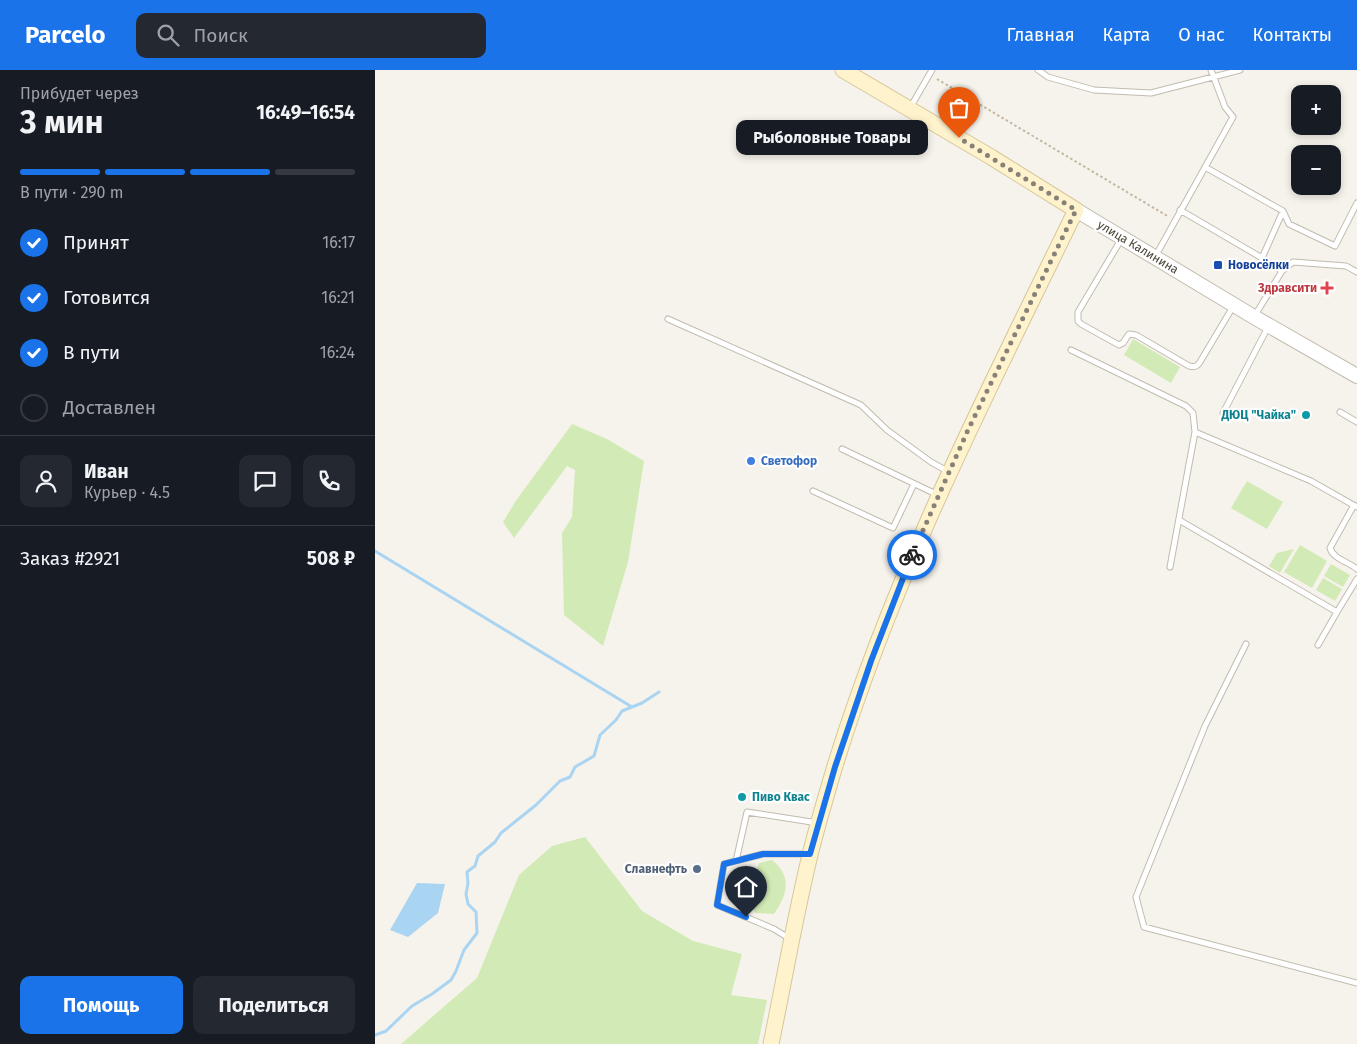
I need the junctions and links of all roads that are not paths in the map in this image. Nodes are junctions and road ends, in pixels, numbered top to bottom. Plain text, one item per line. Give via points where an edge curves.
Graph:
1 (843, 70) edge
2 (1038, 70) edge
3 (1211, 70) edge
4 (1239, 70) edge
5 (930, 72) edge
6 (1213, 77) junction
7 (909, 109) junction
8 (1205, 167) junction
9 (1357, 203) edge
10 (1076, 210) junction
11 (1180, 210) junction
12 (1283, 211) junction
13 (1122, 238) junction
14 (1154, 257) junction
15 (1261, 258) junction
16 (1282, 271) junction
17 (1357, 272) edge
18 (1234, 305) junction
19 (1254, 317) junction
20 (668, 319) dead end
21 (1269, 326) junction
22 (1071, 350) dead end
23 (1357, 376) edge
24 (1340, 412) dead end
25 (1223, 413) dead end
26 (1357, 422) edge
27 (1195, 432) junction
28 (842, 449) dead end
29 (949, 472) junction
30 (914, 484) junction
31 (813, 491) dead end
32 (938, 495) junction
33 (1355, 506) edge
34 (1179, 520) junction
35 (1170, 567) dead end
36 (1357, 569) edge
37 (1357, 579) edge
38 (1337, 612) junction
39 (1247, 644) dead end
40 (1318, 645) dead end
41 (819, 823) junction
42 (810, 854) junction
43 (736, 861) junction
44 (792, 940) junction
45 (1357, 983) edge
46 (771, 1044) edge

1 - 7 main road, улица Калинина
2 - 6 lane via 1048,77 1093,90 1151,93
3 - 6 lane
4 - 6 lane
5 - 7 lane
6 - 8 lane via 1225,107 1233,117
7 - 10 main road, улица Калинина
8 - 11 lane
8 - 12 lane
9 - 12 lane via 1335,246 1289,224
10 - 13 street, улица Калинина
10 - 29 main road
11 - 14 lane
11 - 15 lane
12 - 15 lane
13 - 14 street, улица Калинина
13 - 18 lane via 1078,312 1081,324 1119,345 1129,334 1136,335 1193,367 1200,362
14 - 18 street, улица Калинина
15 - 16 lane
16 - 17 lane via 1293,262 1345,266
16 - 19 lane
18 - 19 street, улица Калинина
19 - 21 street, улица Калинина
20 - 29 lane via 861,405 887,430
21 - 23 street, улица Калинина
21 - 25 lane
22 - 27 lane via 1186,406 1193,413
24 - 26 lane
27 - 33 lane via 1311,481
27 - 34 lane
28 - 30 lane
29 - 32 main road
30 - 31 lane via 893,528
30 - 32 lane
32 - 41 main road via 871,661
33 - 36 lane via 1330,548 1335,556
34 - 35 lane
34 - 38 lane
37 - 38 lane
38 - 40 lane
39 - 45 lane via 1205,726 1136,897 1144,926
41 - 42 main road
41 - 43 lane via 747,812
42 - 43 lane via 763,854
42 - 44 main road
43 - 44 lane via 724,864 717,905 774,928
44 - 46 main road

